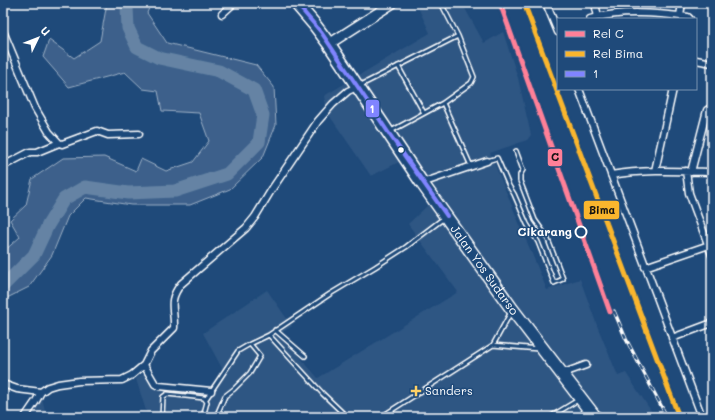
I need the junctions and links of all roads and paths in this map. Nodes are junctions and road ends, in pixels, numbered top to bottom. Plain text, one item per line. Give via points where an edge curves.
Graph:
1 (234, 3) edge
2 (296, 3) edge
3 (393, 3) edge
4 (441, 3) edge
5 (546, 3) edge
6 (595, 3) edge
7 (682, 3) edge
8 (222, 14) dead end
9 (680, 16) junction
10 (598, 17) junction
11 (594, 18) edge
12 (689, 18) edge
13 (557, 28) edge
14 (3, 31) edge
15 (458, 36) junction
16 (329, 44) junction
17 (697, 60) edge
18 (712, 63) edge
19 (398, 66) junction
20 (357, 87) junction
21 (580, 90) edge
22 (673, 90) edge
23 (443, 102) junction
24 (712, 107) edge
25 (424, 113) junction
26 (388, 132) junction
27 (139, 134) dead end
28 (59, 143) junction
29 (516, 151) dead end
30 (487, 161) joint
31 (3, 166) edge
32 (471, 167) junction
33 (655, 171) junction
34 (688, 171) junction
35 (712, 172) edge
36 (611, 176) junction
37 (422, 183) junction
38 (524, 190) junction
39 (514, 194) junction
40 (447, 216) junction
41 (710, 245) edge
42 (712, 256) edge
43 (646, 267) junction
44 (512, 310) junction
45 (712, 323) edge
46 (275, 330) junction
47 (268, 335) junction
48 (672, 338) junction
49 (250, 344) junction
50 (493, 345) junction
51 (543, 350) junction
52 (305, 356) dead end
53 (144, 365) junction
54 (586, 365) dead end
55 (561, 374) junction
56 (3, 384) edge
57 (211, 391) junction
58 (41, 392) junction
59 (206, 399) junction
60 (580, 399) junction
61 (24, 417) edge
62 (162, 417) edge
63 (203, 417) edge
64 (216, 417) edge
65 (347, 417) edge
66 (381, 417) edge
67 (550, 417) edge
68 (595, 417) edge
69 (702, 417) edge

1 - 8 street
2 - 16 highway, Jalan Yos Sudarso
3 - 16 main road
4 - 15 lane
5 - 13 street
6 - 10 street
7 - 9 street
9 - 10 street via 640,12
9 - 12 street
10 - 11 street
14 - 28 street via 35,108
15 - 19 lane
15 - 23 lane via 474,77 471,83
16 - 20 highway, Jalan Yos Sudarso
17 - 18 street
19 - 20 lane
19 - 25 lane
20 - 26 highway, Jalan Yos Sudarso
20 - 53 street via 333,104 315,125 246,228 181,284 172,298 174,328 151,351
21 - 36 street
22 - 33 street
23 - 25 lane
23 - 32 lane
24 - 34 street via 707,110
25 - 26 lane
26 - 37 highway, Jalan Yos Sudarso
27 - 28 street via 108,135 97,131
28 - 31 street via 37,152 30,152
29 - 38 lane via 523,170 520,181
30 - 32 street
30 - 39 lane via 497,158
32 - 37 street
33 - 34 street
33 - 36 street
34 - 35 street
34 - 41 street via 689,193
36 - 43 street
37 - 40 highway, Jalan Yos Sudarso
38 - 39 lane
38 - 39 lane via 535,220 547,237 563,279 554,283 538,242
40 - 44 highway, Jalan Yos Sudarso
40 - 46 lane via 406,247
41 - 42 street
41 - 43 street
43 - 48 street
44 - 50 lane
44 - 51 highway, Jalan Yos Sudarso
45 - 48 street
46 - 47 lane
46 - 52 lane
47 - 49 lane
47 - 65 lane
48 - 69 street
49 - 57 lane via 238,351
49 - 64 lane via 260,356 250,373 225,396
50 - 51 lane
50 - 66 lane
51 - 55 highway, Jalan Yos Sudarso
53 - 57 street via 155,384 159,386
53 - 58 street via 122,380 58,384
54 - 55 street
55 - 60 highway, Jalan Yos Sudarso
56 - 58 street via 17,389
57 - 59 lane
58 - 61 street
59 - 62 lane via 164,395
59 - 63 lane
60 - 67 lane
60 - 68 highway, Jalan Yos Sudarso

